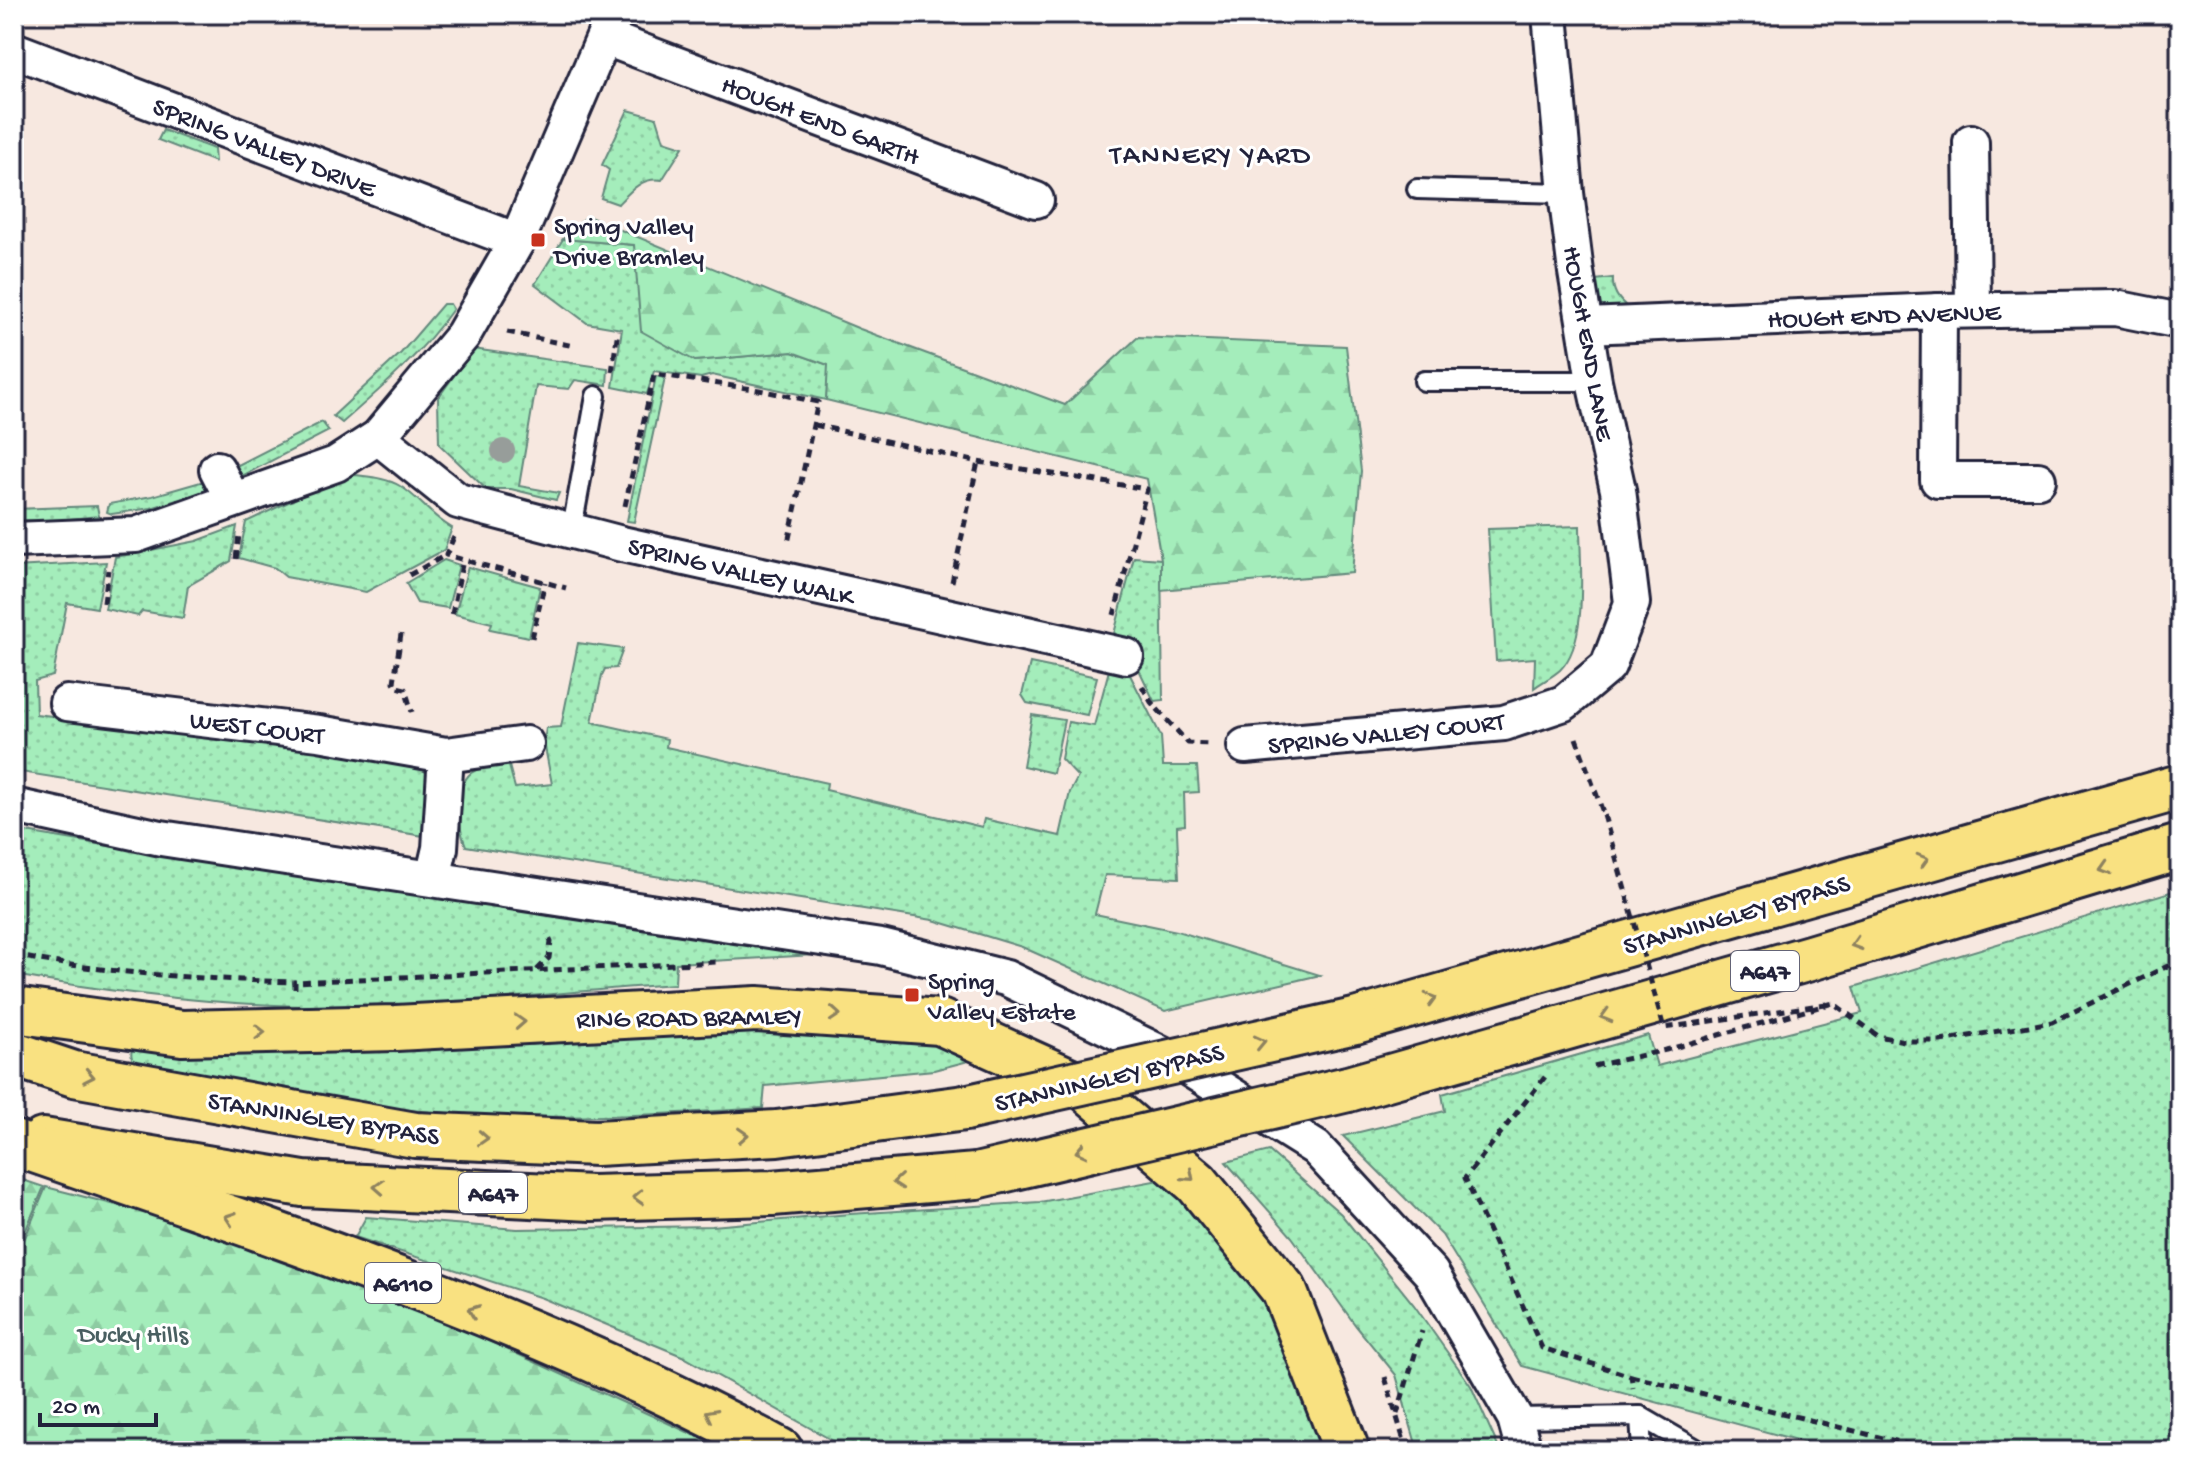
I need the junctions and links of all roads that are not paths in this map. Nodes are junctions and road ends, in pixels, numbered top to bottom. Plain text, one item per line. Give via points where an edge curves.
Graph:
1 (1550, 14) edge
2 (610, 26) edge
3 (14, 50) edge
4 (1971, 142) dead end
5 (1417, 189) dead end
6 (1566, 193) junction
7 (1036, 200) dead end
8 (517, 241) junction
9 (1973, 310) junction
10 (1939, 311) junction
11 (2180, 321) edge
12 (1587, 326) junction
13 (1424, 381) dead end
14 (1594, 381) junction
15 (603, 391) road end
16 (378, 437) junction
17 (217, 469) dead end
18 (2038, 480) dead end
19 (233, 500) junction
20 (573, 521) junction
21 (14, 540) edge
22 (1126, 656) road end
23 (1608, 666) joint
24 (67, 703) dead end
25 (526, 744) dead end
26 (1245, 746) road end
27 (446, 755) junction
28 (2180, 787) edge
29 (14, 806) edge
30 (2180, 847) edge
31 (433, 878) junction
32 (14, 1010) edge
33 (14, 1054) edge
34 (14, 1136) edge
35 (14, 1143) edge
36 (1640, 1416) junction
37 (1515, 1418) junction
38 (780, 1451) edge
39 (1347, 1451) edge
40 (1524, 1451) edge
41 (1642, 1451) edge
42 (1700, 1451) edge

1 - 6 street, HOUGH END LANE
2 - 7 street, HOUGH END GARTH
2 - 8 street
3 - 8 street, SPRING VALLEY DRIVE
4 - 9 street
5 - 6 lane
6 - 12 street, HOUGH END LANE
8 - 16 street via 463,335
9 - 10 street, HOUGH END AVENUE
9 - 11 street, HOUGH END AVENUE via 2115,308
10 - 12 street, HOUGH END AVENUE
10 - 18 street via 1938,480
12 - 14 street, HOUGH END LANE
13 - 14 lane
14 - 23 street, HOUGH END LANE via 1618,490 1632,603
15 - 20 lane
16 - 19 street via 336,464
16 - 20 street, SPRING VALLEY WALK via 458,501
17 - 19 street
19 - 21 street via 136,535
20 - 22 street, SPRING VALLEY WALK via 622,544
23 - 26 street, SPRING VALLEY COURT via 1564,703 1504,723
24 - 27 street, WEST COURT via 319,733
25 - 27 street, WEST COURT
27 - 31 street
33 -> 28 main road, STANNINGLEY BYPASS / A647, bridge via 74,1074 415,1135 596,1143 777,1133 965,1108 1355,1021
29 - 31 street via 161,838
30 -> 34 main road, A647, bridge via 1348,1089 976,1176 772,1193 592,1198 303,1184
31 - 37 street via 881,947 1006,978 1177,1061 1316,1148 1431,1273
32 -> 39 main road, RING ROAD BRAMLEY via 182,1033 757,1009 940,1022 1086,1088 1197,1183 1284,1290
38 -> 35 main road, A6110 via 706,1411 544,1339 286,1238
36 - 37 lane
36 - 41 lane
36 - 42 lane
37 - 40 street

